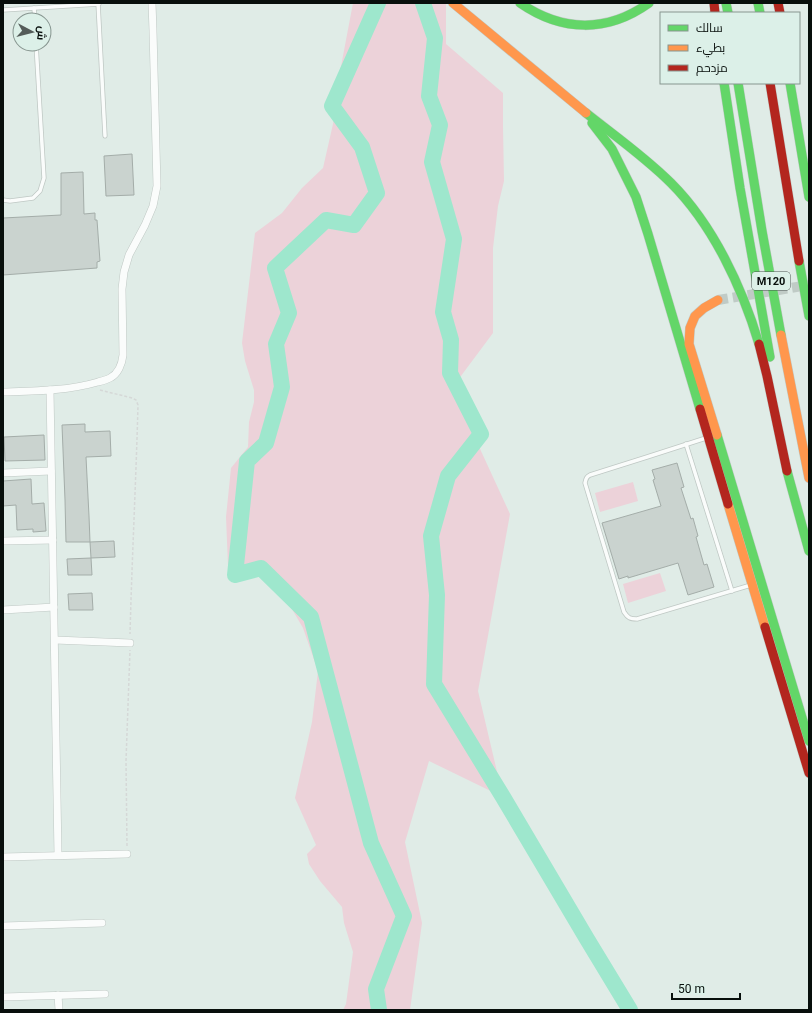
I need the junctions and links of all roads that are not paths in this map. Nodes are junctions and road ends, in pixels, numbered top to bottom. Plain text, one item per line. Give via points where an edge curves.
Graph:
1 (152, 3) edge
2 (453, 3) edge
3 (520, 3) edge
4 (649, 3) edge
5 (98, 4) edge
6 (34, 8) junction
7 (3, 10) edge
8 (34, 12) edge
9 (36, 52) edge
10 (724, 84) edge
11 (738, 84) edge
12 (770, 84) edge
13 (790, 84) edge
14 (559, 91) junction
15 (105, 136) dead end
16 (809, 197) edge
17 (3, 200) edge
18 (718, 300) tunnel mouth
19 (809, 316) edge
20 (50, 390) junction
21 (3, 392) edge
22 (708, 437) junction
23 (686, 444) junction
24 (52, 471) junction
25 (3, 473) edge
26 (809, 478) edge
27 (53, 540) junction
28 (3, 541) edge
29 (809, 551) edge
30 (752, 584) junction
31 (732, 591) junction
32 (54, 607) junction
33 (3, 610) edge
34 (54, 640) junction
35 (130, 643) road end
36 (809, 741) edge
37 (809, 773) edge
38 (127, 854) road end
39 (58, 855) junction
40 (3, 857) edge
41 (102, 923) dead end
42 (3, 926) edge
43 (105, 994) dead end
44 (58, 995) junction
45 (3, 997) edge
46 (59, 1010) edge

1 - 20 street via 157,176 155,196 124,272 121,364 110,378 84,386
2 - 14 main road
3 - 4 main road via 552,20 588,25 623,18
5 - 6 lane
5 - 15 lane
6 - 7 lane
6 - 8 lane
9 - 17 lane via 44,178 40,191 33,198
10 - 29 main road via 741,195 784,431
11 - 26 main road, M120 via 771,285
12 - 19 main road, M120
13 - 16 main road
14 - 22 main road via 581,111 612,149 636,197
14 - 29 main road via 653,166 692,206 721,250 745,302 758,342 789,481
18 - 36 main road via 694,318 689,344
20 - 21 street
20 - 24 street
22 - 23 lane
22 - 30 main road
23 - 31 lane
23 - 31 lane via 590,475 586,479 585,483 624,612 627,617 637,619
24 - 25 street
24 - 27 street
27 - 28 street
27 - 32 street
30 - 31 lane
30 - 37 main road
32 - 33 street
32 - 34 street
34 - 35 street
34 - 39 street
38 - 39 street
39 - 40 street
41 - 42 street
43 - 44 street
44 - 45 street
44 - 46 street

